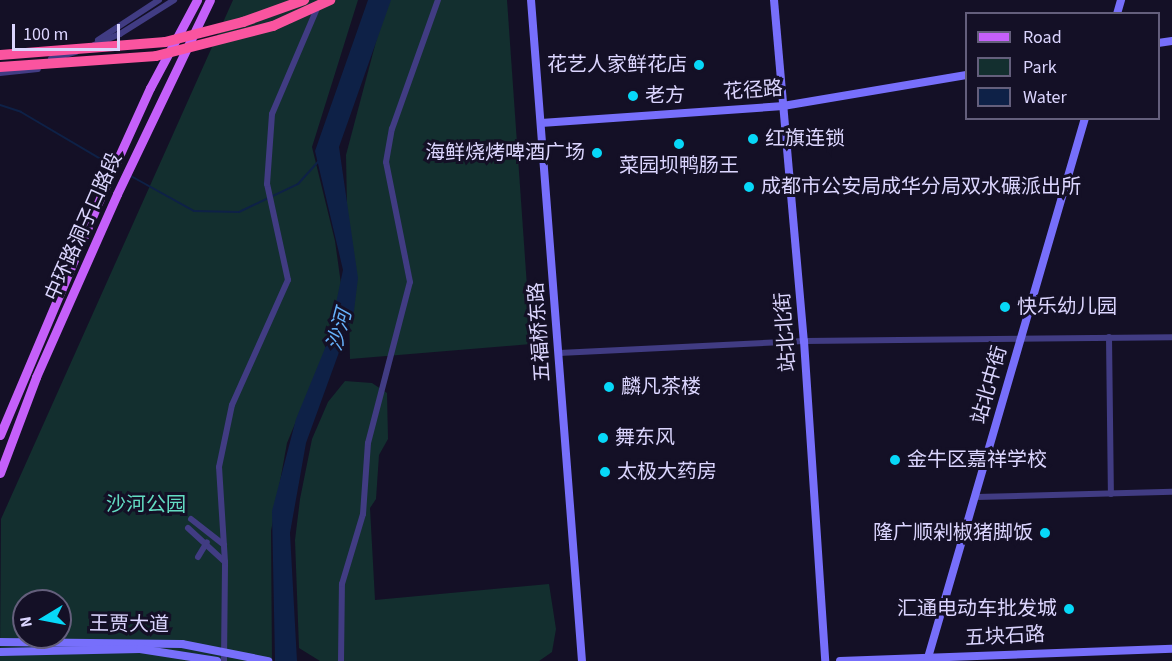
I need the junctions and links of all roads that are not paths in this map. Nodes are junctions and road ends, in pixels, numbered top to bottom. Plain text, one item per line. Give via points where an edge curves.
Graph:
1 (159, 0) edge
2 (174, 0) edge
3 (197, 0) edge
4 (210, 0) edge
5 (304, 0) edge
6 (321, 0) edge
7 (330, 0) edge
8 (438, 0) edge
9 (531, 0) edge
10 (774, 0) edge
11 (87, 47) junction
12 (0, 54) edge
13 (0, 63) edge
14 (0, 67) edge
15 (0, 73) edge
16 (965, 75) edge
17 (783, 106) junction
18 (1084, 120) edge
19 (541, 123) junction
20 (1109, 337) junction
21 (1172, 337) edge
22 (1020, 340) junction
23 (804, 341) junction
24 (559, 353) junction
25 (0, 435) edge
26 (0, 473) edge
27 (1172, 492) edge
28 (1111, 494) junction
29 (976, 497) junction
30 (191, 519) dead end
31 (188, 528) dead end
32 (211, 537) junction
33 (206, 544) junction
34 (224, 545) junction
35 (198, 557) dead end
36 (225, 562) junction
37 (0, 642) edge
38 (1172, 649) edge
39 (0, 651) edge
40 (225, 651) junction
41 (927, 659) edge
42 (960, 659) edge
43 (217, 661) edge
44 (224, 661) edge
45 (268, 661) edge
46 (341, 661) edge
47 (582, 661) edge
48 (825, 661) edge
49 (840, 661) edge

1 - 11 street
2 - 11 street via 120,34
3 - 25 main road, 中环路洞子口路段 via 123,148
4 - 26 main road, 中环路洞子口路段 via 117,194 36,377
5 - 12 highway, bridge via 233,25 165,42
6 - 34 street via 272,114 267,184 288,280 232,405 219,467
7 - 14 highway, bridge via 273,26 156,56
8 - 46 street via 392,129 386,162 410,282 368,442 363,514 342,584
9 - 19 street, 五福桥东路
10 - 17 street, 站北北街
11 - 12 street via 29,47
11 - 13 street via 61,57
11 - 15 street via 70,59 42,68
16 - 17 street, 花径路
17 - 19 street, 花径路
17 - 23 street, 站北北街
18 - 22 street, 站北中街
19 - 24 street, 五福桥东路
20 - 21 street
20 - 22 street
20 - 28 street
22 - 23 street
22 - 29 street, 站北中街
23 - 24 street
23 - 48 street, 站北北街
24 - 47 street, 五福桥东路
27 - 28 street
28 - 29 street
29 - 41 street, 站北中街
30 - 32 street
31 - 33 street
32 - 33 street
32 - 34 street
33 - 35 street
33 - 36 street
34 - 36 street
36 - 40 street
37 - 40 street, 王贾大道 via 145,641
38 - 42 street, 五块石路
39 - 43 street, 王贾大道 via 140,649
40 - 44 street
40 - 45 street, 王贾大道
41 - 42 street, 五块石路
41 - 49 street, 五块石路

